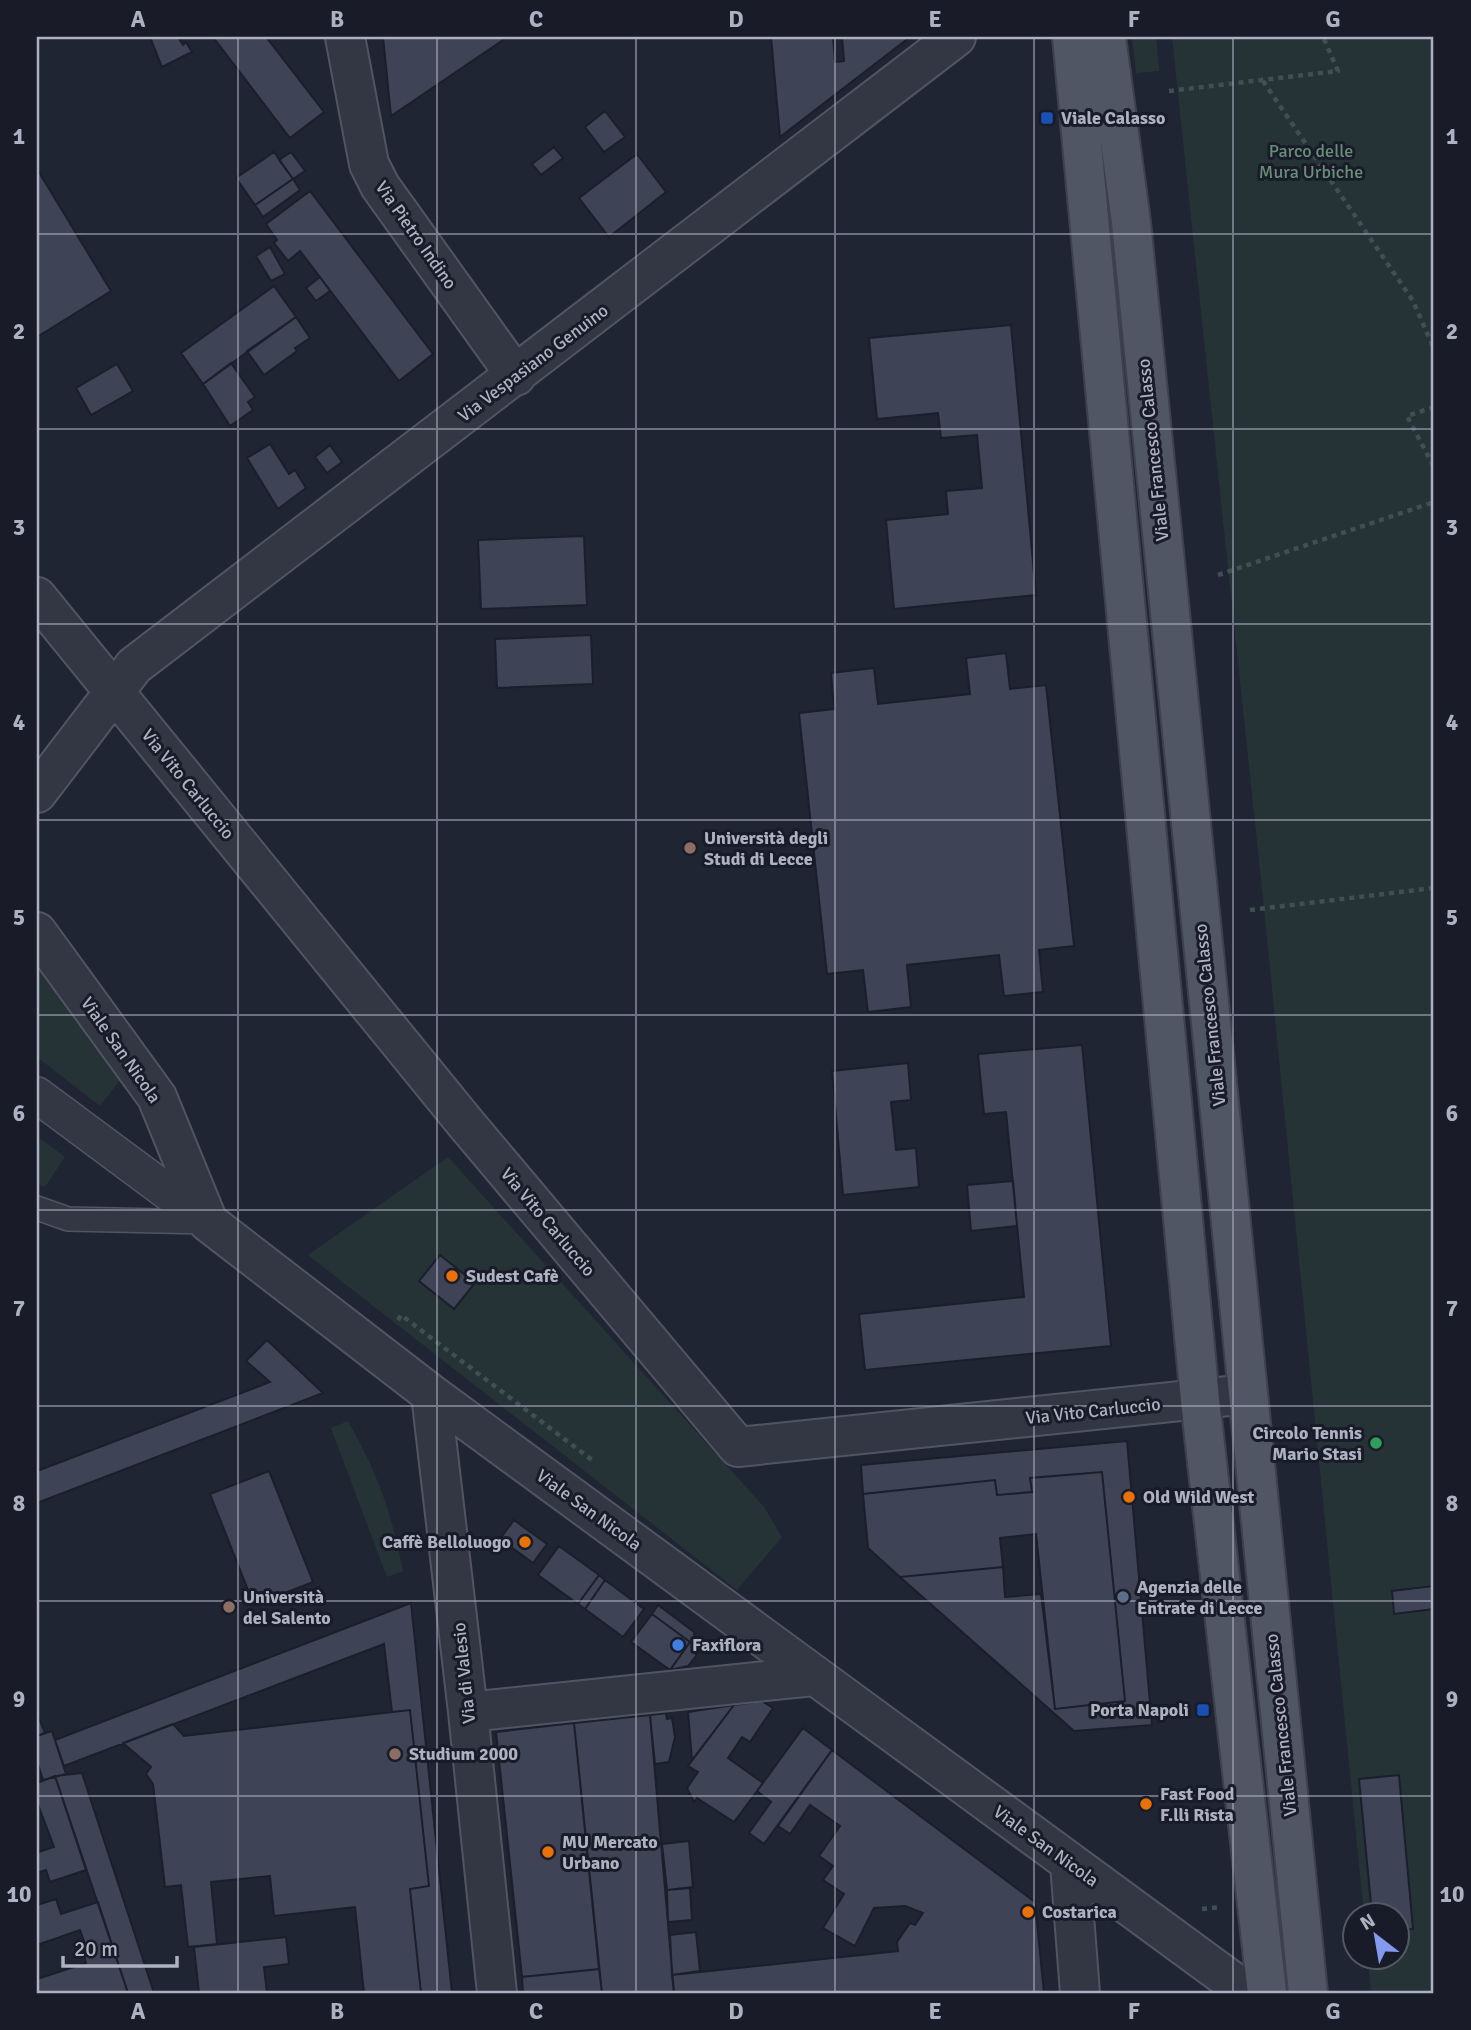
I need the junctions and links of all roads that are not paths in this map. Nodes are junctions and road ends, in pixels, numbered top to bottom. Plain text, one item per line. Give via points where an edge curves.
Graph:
1 (345, 37) edge
2 (956, 37) edge
3 (1072, 37) edge
4 (1106, 37) edge
5 (516, 376) junction
6 (37, 597) edge
7 (115, 694) junction
8 (37, 793) edge
9 (37, 932) edge
10 (37, 1096) edge
11 (37, 1208) edge
12 (208, 1222) junction
13 (431, 1394) junction
14 (1248, 1394) junction
15 (1200, 1400) junction
16 (813, 1676) junction
17 (468, 1712) junction
18 (1070, 1864) junction
19 (498, 1993) edge
20 (1080, 1993) edge
21 (1248, 1993) edge
22 (1267, 1993) edge
23 (1308, 1993) edge

1 - 5 street, Via Pietro Indino via 369,164 380,187
2 - 5 street, Via Vespasiano Genuino
3 - 15 main road
4 - 14 main road, Viale Francesco Calasso via 1130,222
5 - 7 street, Via Vespasiano Genuino via 134,666
6 - 7 street, Via Vito Carluccio
7 - 8 street
7 - 15 street, Via Vito Carluccio via 467,1125 738,1447
9 - 12 street, Viale San Nicola via 157,1097
10 - 12 street
11 - 12 lane via 68,1219
12 - 13 street, Viale San Nicola
13 - 16 street, Viale San Nicola
13 - 17 street, Via di Valesio
14 - 15 street, Via Vito Carluccio
14 - 23 main road, Viale Francesco Calasso
15 - 22 main road
16 - 17 street
16 - 18 street, Viale San Nicola
17 - 19 street, Via di Valesio
18 - 20 street
18 - 21 street, Viale San Nicola

